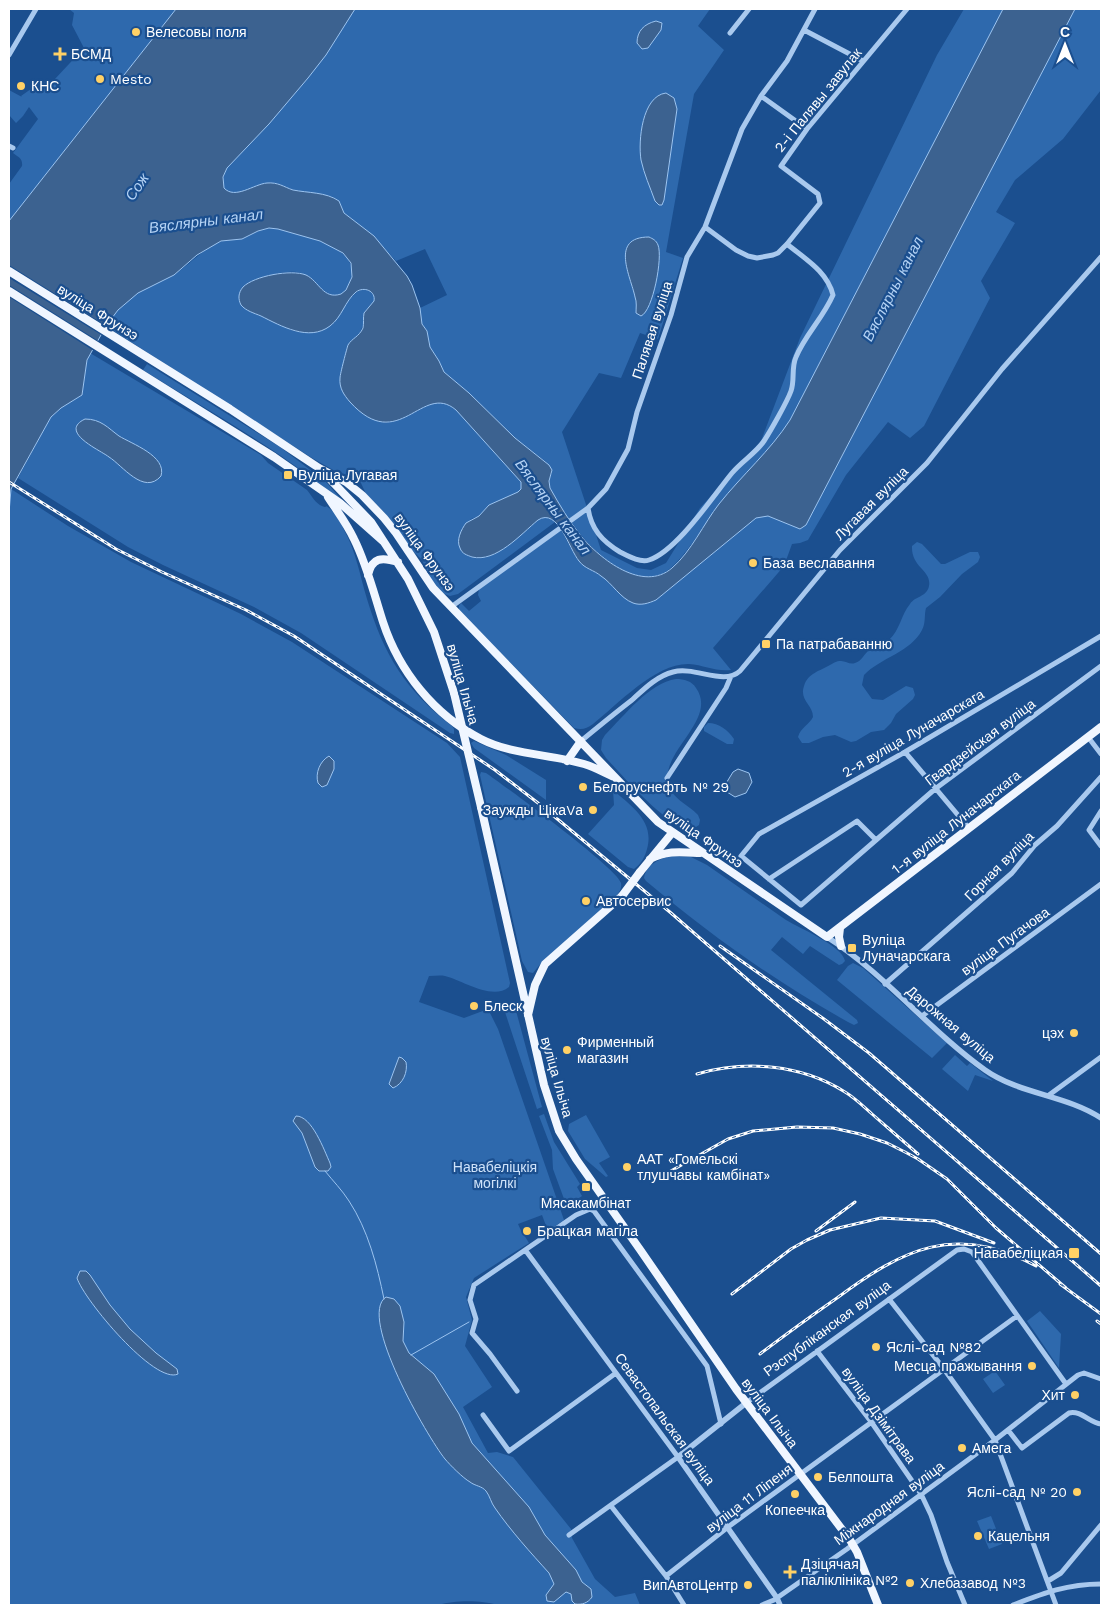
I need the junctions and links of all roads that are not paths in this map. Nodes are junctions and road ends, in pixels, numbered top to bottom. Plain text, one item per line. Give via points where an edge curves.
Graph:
1 (36, 9) edge
2 (749, 9) edge
3 (815, 9) edge
4 (907, 9) edge
5 (804, 30) junction
6 (730, 33) dead end
7 (9, 55) edge
8 (863, 61) junction
9 (761, 96) junction
10 (807, 129) junction
11 (705, 227) junction
12 (788, 244) junction
13 (1101, 257) edge
14 (9, 272) edge
15 (9, 290) edge
16 (319, 468) junction
17 (323, 490) junction
18 (588, 508) junction
19 (384, 542) junction
20 (398, 562) junction
21 (368, 575) junction
22 (450, 607) junction
23 (1101, 636) edge
24 (1101, 666) edge
25 (731, 676) junction
26 (1101, 727) edge
27 (1088, 737) junction
28 (581, 741) junction
29 (905, 752) junction
30 (1101, 754) edge
31 (568, 761) junction
32 (1101, 777) edge
33 (616, 778) junction
34 (667, 778) dead end
35 (935, 789) junction
36 (1101, 811) edge
37 (968, 828) junction
38 (672, 833) junction
39 (876, 840) junction
40 (1101, 846) edge
41 (702, 853) junction
42 (650, 859) junction
43 (770, 879) junction
44 (1101, 884) edge
45 (840, 928) junction
46 (827, 937) junction
47 (841, 946) junction
48 (885, 984) junction
49 (922, 1016) junction
50 (528, 1017) junction
51 (1101, 1057) edge
52 (1049, 1095) junction
53 (1101, 1118) edge
54 (526, 1251) junction
55 (889, 1299) junction
56 (1017, 1316) junction
57 (817, 1351) junction
58 (944, 1370) junction
59 (616, 1373) junction
60 (1101, 1378) edge
61 (1066, 1384) junction
62 (518, 1391) dead end
63 (746, 1403) junction
64 (483, 1416) dead end
65 (872, 1423) junction
66 (720, 1424) junction
67 (1101, 1424) edge
68 (1008, 1430) junction
69 (995, 1440) junction
70 (678, 1457) junction
71 (801, 1474) junction
72 (921, 1494) junction
73 (611, 1506) junction
74 (1101, 1525) edge
75 (728, 1527) junction
76 (569, 1535) dead end
77 (852, 1545) junction
78 (666, 1576) junction
79 (1048, 1581) junction
80 (1101, 1584) edge
81 (1051, 1590) junction
82 (777, 1598) junction
83 (684, 1605) edge
84 (762, 1605) edge
85 (780, 1605) edge
86 (878, 1605) edge
87 (964, 1605) edge
88 (1012, 1605) edge
89 (1056, 1605) edge

1 - 7 street
2 - 6 street
3 - 5 street, Палявая вуліца
4 - 8 street, 2-і Палявы завулак
5 - 8 street
5 - 9 street, Палявая вуліца via 787,61
8 - 10 street, 2-і Палявы завулак
9 - 10 street
9 - 11 street, Палявая вуліца via 742,129
10 - 12 street, 2-і Палявы завулак via 781,166 818,194 819,200 817,208
11 - 12 street via 736,250 757,258 778,253
11 - 18 street, Палявая вуліца via 687,257 628,449 606,488
12 - 18 street via 818,269 832,295 827,310 796,356 792,390 764,442 733,472 678,539 648,560 636,560 603,540 594,528
13 - 25 street, Лугавая вуліца via 990,383 927,463 840,550 750,660
14 - 16 main road, вуліца Фрунзэ
15 - 17 main road, вуліца Фрунзэ
16 - 19 main road, вуліца Ільіча via 371,522
16 - 22 main road, вуліца Фрунзэ via 346,482 384,518
17 - 19 main road, вуліца Ільіча
17 - 21 main road via 355,540
18 - 22 street, Палявая вуліца
19 - 20 main road, вуліца Ільіча
20 - 21 main road via 378,560 372,564
20 - 50 main road, вуліца Ільіча, bridge via 434,632 454,693
21 - 31 main road via 397,656 435,706 471,733 491,743
22 - 28 main road, вуліца Фрунзэ
23 - 29 street, 2-я вуліца Луначарскага
24 - 35 street, Гвардзейская вуліца
25 - 28 street via 684,670 668,674 652,683
25 - 34 street
26 - 27 main road, 1-я вуліца Луначарскага
27 - 30 street
27 - 37 main road, 1-я вуліца Луначарскага
28 - 31 main road
28 - 33 main road, вуліца Фрунзэ
29 - 35 street
29 - 43 street, 2-я вуліца Луначарскага via 759,834 741,856
31 - 33 main road via 584,764
32 - 48 street, Горная вуліца via 1012,872
33 - 38 main road, вуліца Фрунзэ
35 - 37 street
35 - 39 street, Гвардзейская вуліца
36 - 40 street via 1089,830
37 - 45 main road, 1-я вуліца Луначарскага
38 - 41 main road, вуліца Фрунзэ
38 - 42 main road
39 - 43 street via 857,820
39 - 43 street, Гвардзейская вуліца via 801,905
41 - 42 main road via 672,851
41 - 46 main road, вуліца Фрунзэ
42 - 50 main road, bridge via 622,896 545,964 535,985
44 - 49 street, вуліца Пугачова
45 - 46 main road, 1-я вуліца Луначарскага
45 - 47 main road
46 - 47 street, Дарожная вуліца
47 - 48 street, Дарожная вуліца
48 - 49 street, Дарожная вуліца
49 - 52 street, Дарожная вуліца via 986,1071 1010,1084
50 - 63 main road, вуліца Ільіча via 550,1108 563,1137
51 - 52 street
52 - 53 street, Дарожная вуліца
54 - 59 street, Севастопальская вуліца
54 - 62 street via 474,1285 470,1300 476,1319 472,1333
54 - 66 street via 576,1215 590,1209 594,1211 707,1366
55 - 56 street, Рэспубліканская вуліца via 964,1248 972,1252
55 - 57 street, Рэспубліканская вуліца
55 - 58 street
56 - 58 street, вуліца 11 Ліпеня
56 - 61 street, Рэспубліканская вуліца
57 - 63 street, Рэспубліканская вуліца
57 - 65 street, вуліца Дзімітрава
58 - 65 street, вуліца 11 Ліпеня
58 - 69 street
59 - 64 street via 509,1452
59 - 70 street, Севастопальская вуліца
60 - 61 street, Міжнародная вуліца via 1078,1375
61 - 68 street, Міжнародная вуліца
63 - 66 street, Рэспубліканская вуліца
63 - 71 main road, вуліца Ільіча
65 - 71 street, вуліца 11 Ліпеня
65 - 72 street, вуліца Дзімітрава
66 - 70 street, Рэспубліканская вуліца
67 - 68 street via 1078,1413 1069,1413 1022,1448
68 - 69 street, Міжнародная вуліца
69 - 72 street, Міжнародная вуліца
69 - 79 street
70 - 73 street, Рэспубліканская вуліца
70 - 75 street, Севастопальская вуліца
71 - 75 street, вуліца 11 Ліпеня
71 - 77 main road, вуліца Ільіча
72 - 77 street, Міжнародная вуліца
72 - 87 street, вуліца Дзімітрава
73 - 76 street, Рэспубліканская вуліца
73 - 78 street
74 - 79 street via 1061,1573
75 - 78 street, вуліца 11 Ліпеня
75 - 82 street, Севастопальская вуліца
77 - 82 street, Міжнародная вуліца
77 - 86 main road, вуліца Ільіча
78 - 83 street
79 - 81 street
80 - 81 street
81 - 88 street
81 - 89 street
82 - 84 street, Міжнародная вуліца
82 - 85 street, Севастопальская вуліца

